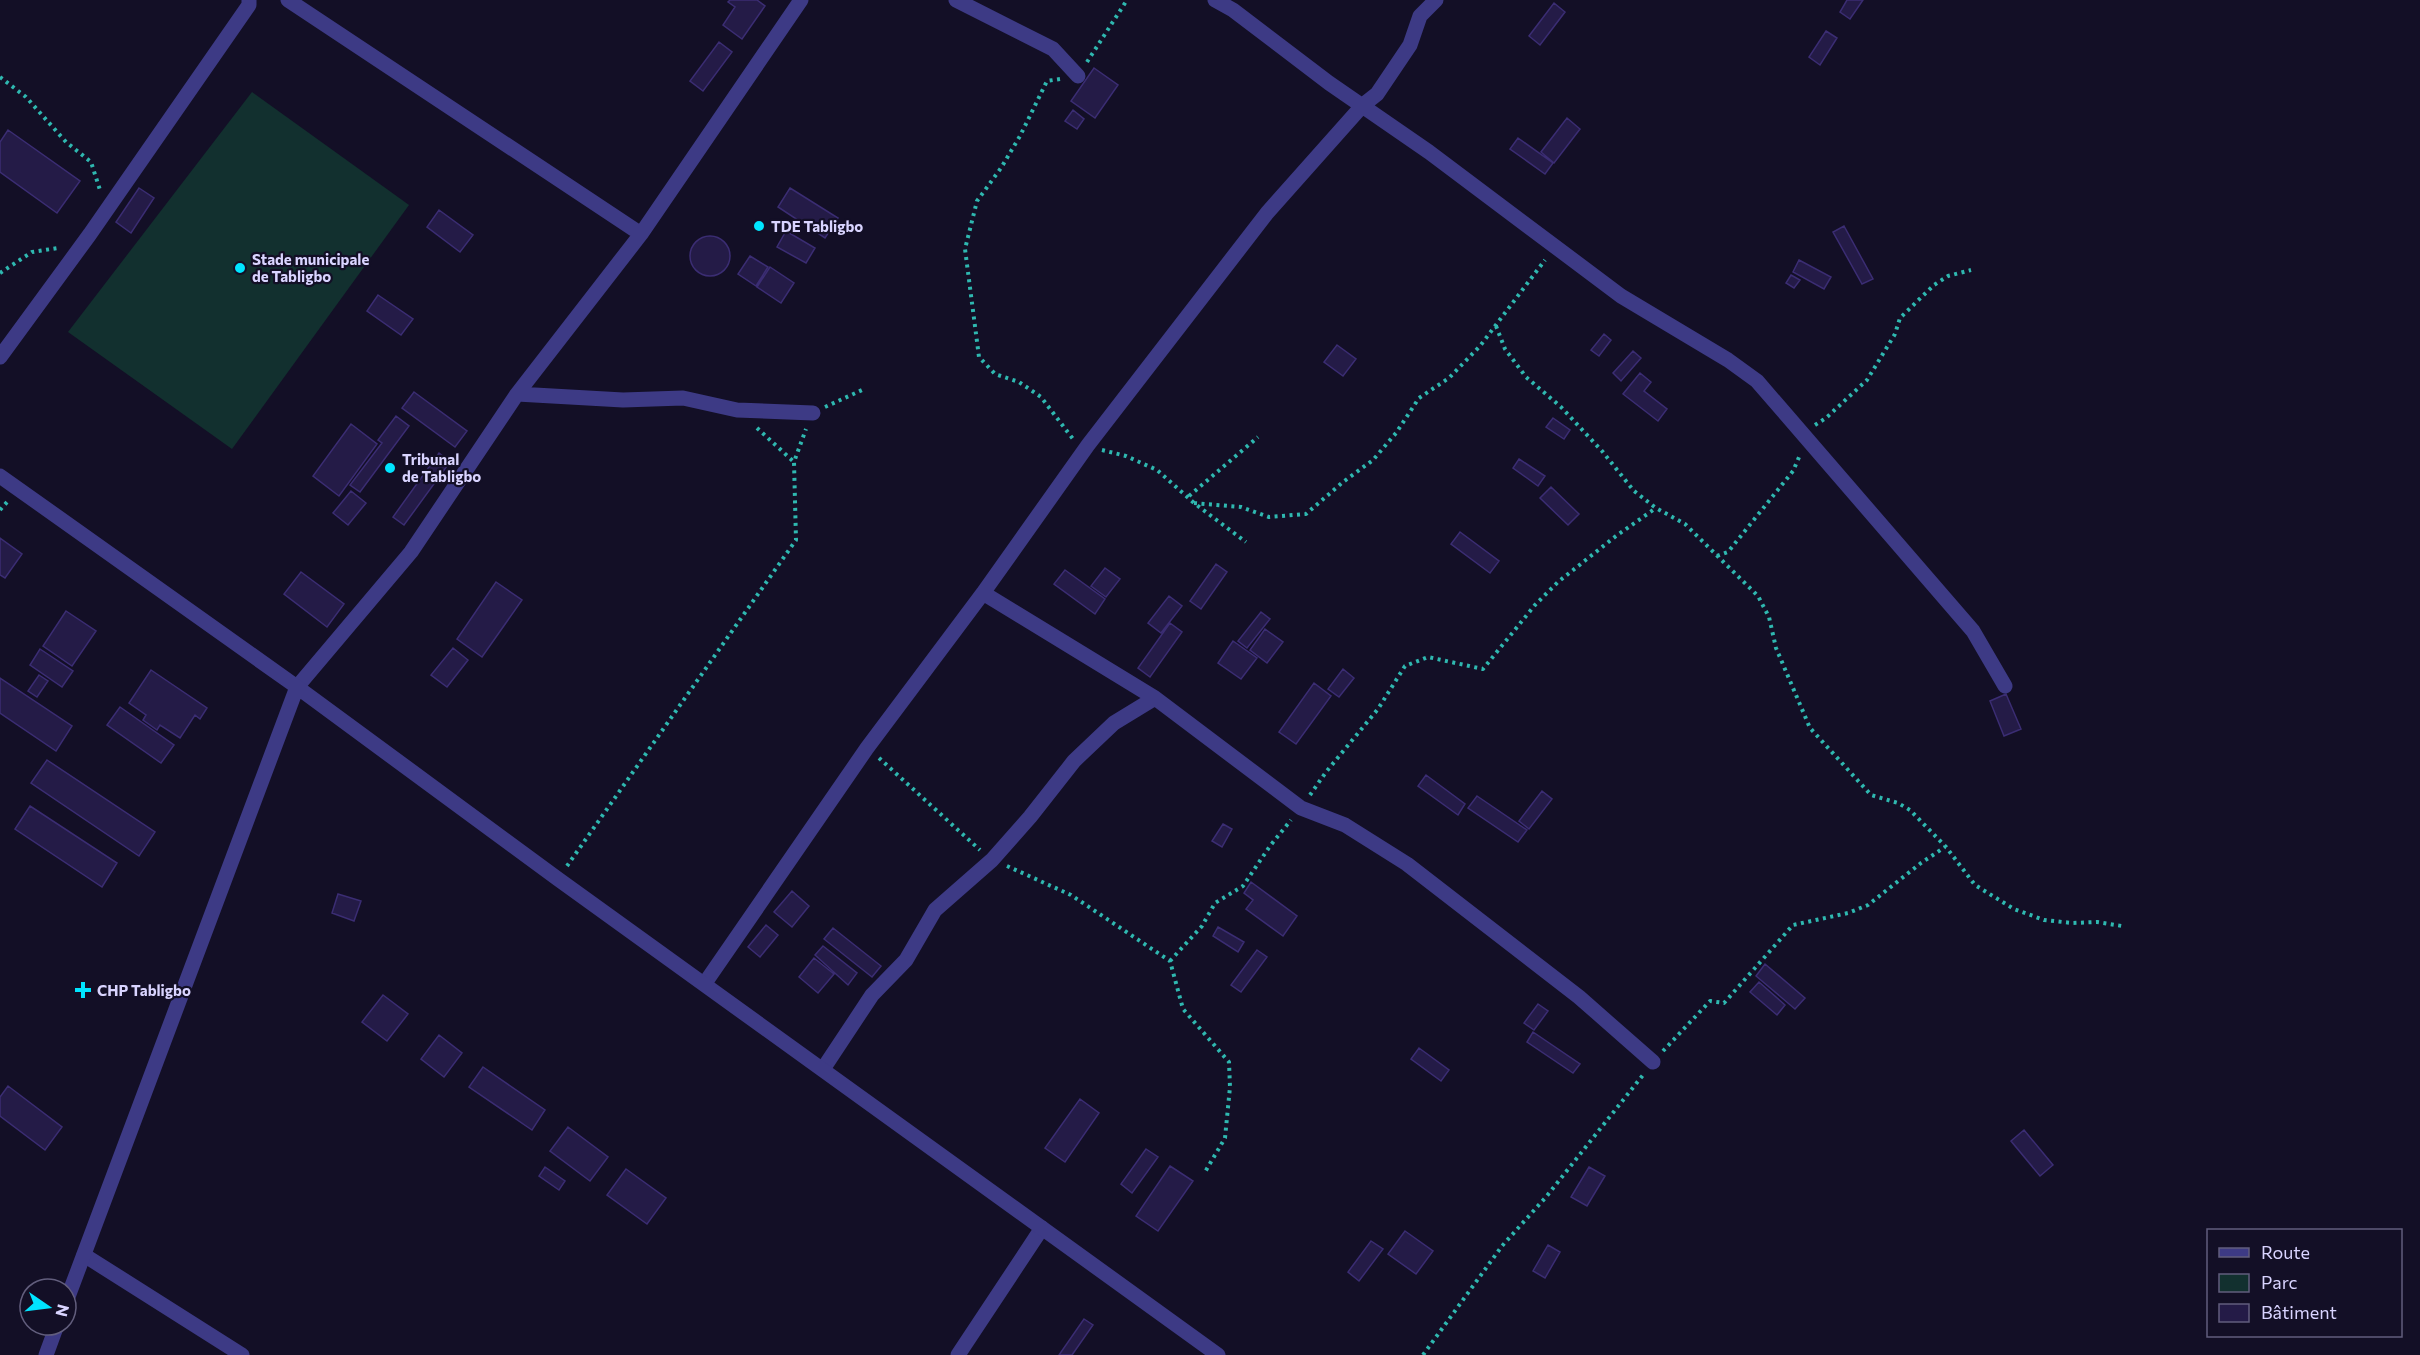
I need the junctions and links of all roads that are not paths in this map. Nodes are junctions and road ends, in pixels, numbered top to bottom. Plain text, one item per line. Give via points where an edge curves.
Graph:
1 (249, 0) edge
2 (288, 0) edge
3 (801, 0) edge
4 (956, 0) edge
5 (1215, 0) edge
6 (1436, 0) edge
7 (1077, 76) road end
8 (1363, 105) junction
9 (641, 234) junction
10 (0, 357) edge
11 (517, 394) junction
12 (813, 413) road end
13 (0, 476) edge
14 (983, 593) junction
15 (2005, 686) dead end
16 (297, 687) junction
17 (1155, 698) junction
18 (705, 983) junction
19 (1653, 1062) road end
20 (823, 1069) junction
21 (1042, 1228) junction
22 (84, 1255) junction
23 (76, 1277) edge
24 (53, 1337) edge
25 (46, 1355) edge
26 (242, 1355) edge
27 (958, 1355) edge
28 (1218, 1355) edge

1 - 10 street via 107,210
2 - 9 street
3 - 9 street
4 - 7 street via 1053,49
5 - 8 street
6 - 8 street via 1420,16 1410,45 1377,94
8 - 14 street via 1267,213 1088,445
8 - 15 street via 1622,296 1757,381 1973,631
9 - 11 street
11 - 12 street via 623,400 683,398 737,410
11 - 16 street via 411,552
13 - 16 street
14 - 17 street
14 - 18 street via 867,748
16 - 18 street
16 - 22 street
17 - 19 street via 1301,808 1345,825 1407,864 1579,997
17 - 20 street via 1114,723 1074,761 992,860 935,910 906,960 872,995
18 - 20 street
20 - 21 street
21 - 27 street
21 - 28 street
22 - 23 street
22 - 26 street
24 - 25 street

